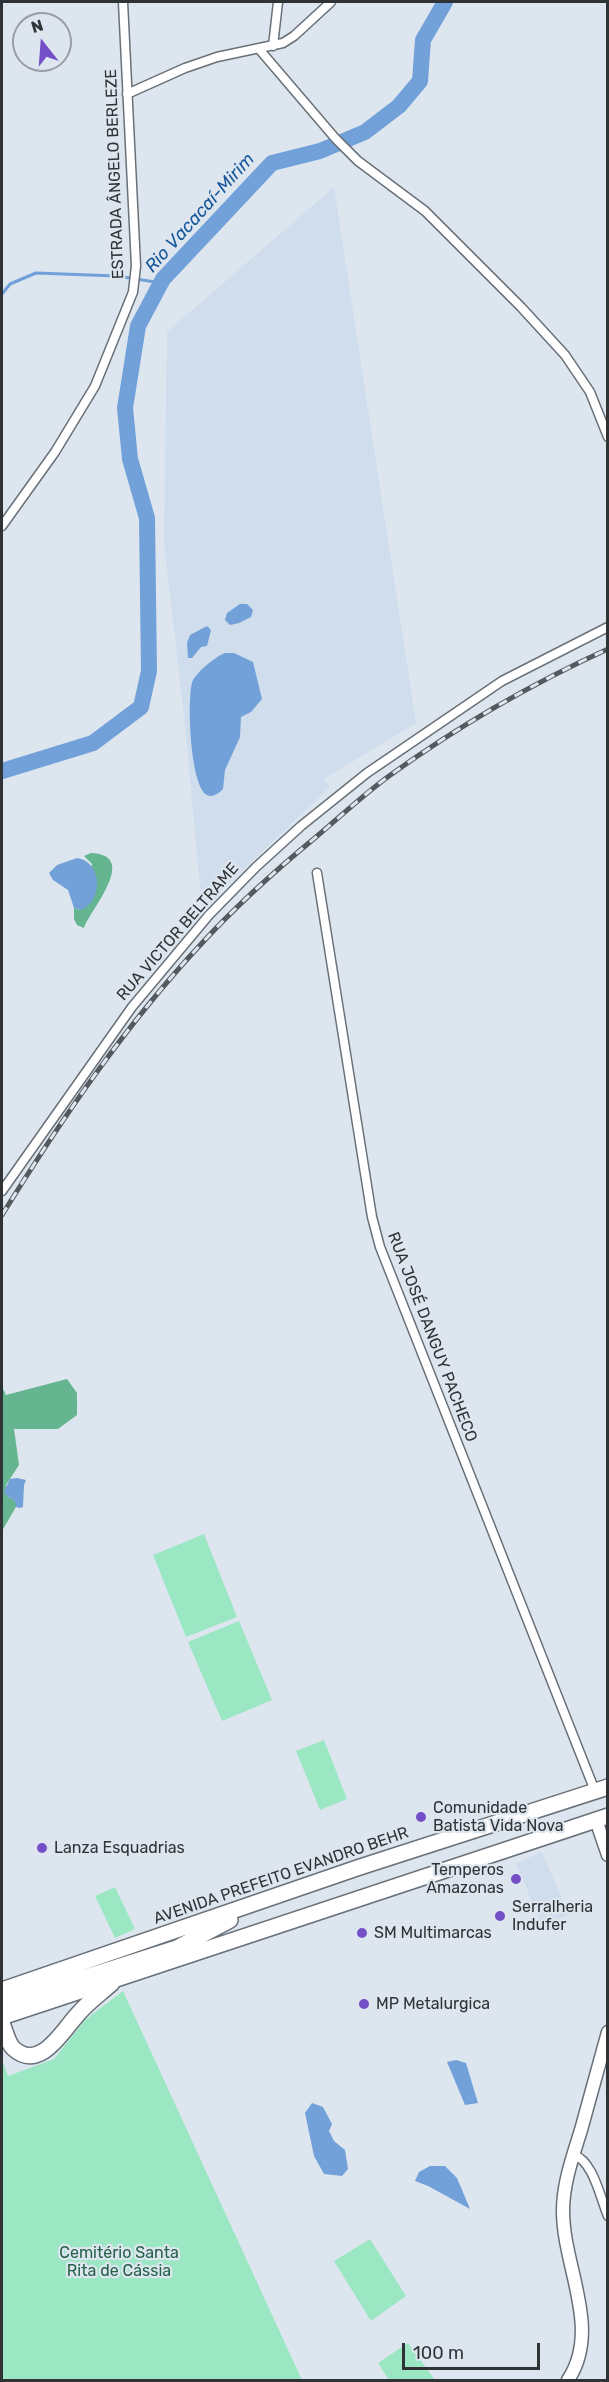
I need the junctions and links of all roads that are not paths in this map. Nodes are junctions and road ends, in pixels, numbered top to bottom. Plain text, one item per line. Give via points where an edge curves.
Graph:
1 (123, 2) edge
2 (278, 2) edge
3 (331, 2) edge
4 (273, 45) junction
5 (259, 50) junction
6 (127, 94) junction
7 (608, 436) edge
8 (2, 526) edge
9 (608, 627) edge
10 (317, 873) dead end
11 (2, 1191) edge
12 (601, 1789) edge
13 (602, 1818) edge
14 (608, 1855) edge
15 (261, 1902) junction
16 (119, 1977) junction
17 (2, 1990) edge
18 (2, 2011) edge
19 (2, 2017) edge
20 (2, 2023) edge
21 (608, 2032) edge
22 (574, 2155) junction
23 (608, 2216) edge
24 (568, 2380) edge

1 - 6 street, ESTRADA ÂNGELO BERLEZE
2 - 4 street
3 - 4 street via 294,36
4 - 5 street
5 - 6 street via 217,57
5 - 7 street via 358,161 425,211 565,355 590,392
6 - 8 street, ESTRADA ÂNGELO BERLEZE via 136,266 133,292 95,386 55,452
9 - 11 street, RUA VICTOR BELTRAME via 502,681 367,773 256,867 209,915 132,1007
10 - 12 street, RUA JOSÉ DANGUY PACHECO via 380,1247
12 - 15 highway, AVENIDA PREFEITO EVANDRO BEHR
13 - 14 street
13 - 16 highway
15 - 17 highway, AVENIDA PREFEITO EVANDRO BEHR
15 - 18 highway via 177,1948 9,2002
16 - 19 highway
16 - 20 highway via 86,2004 58,2040 42,2052 24,2055 12,2048
21 - 22 street
22 - 23 street via 588,2164
22 - 24 street via 563,2199 564,2226 583,2339

